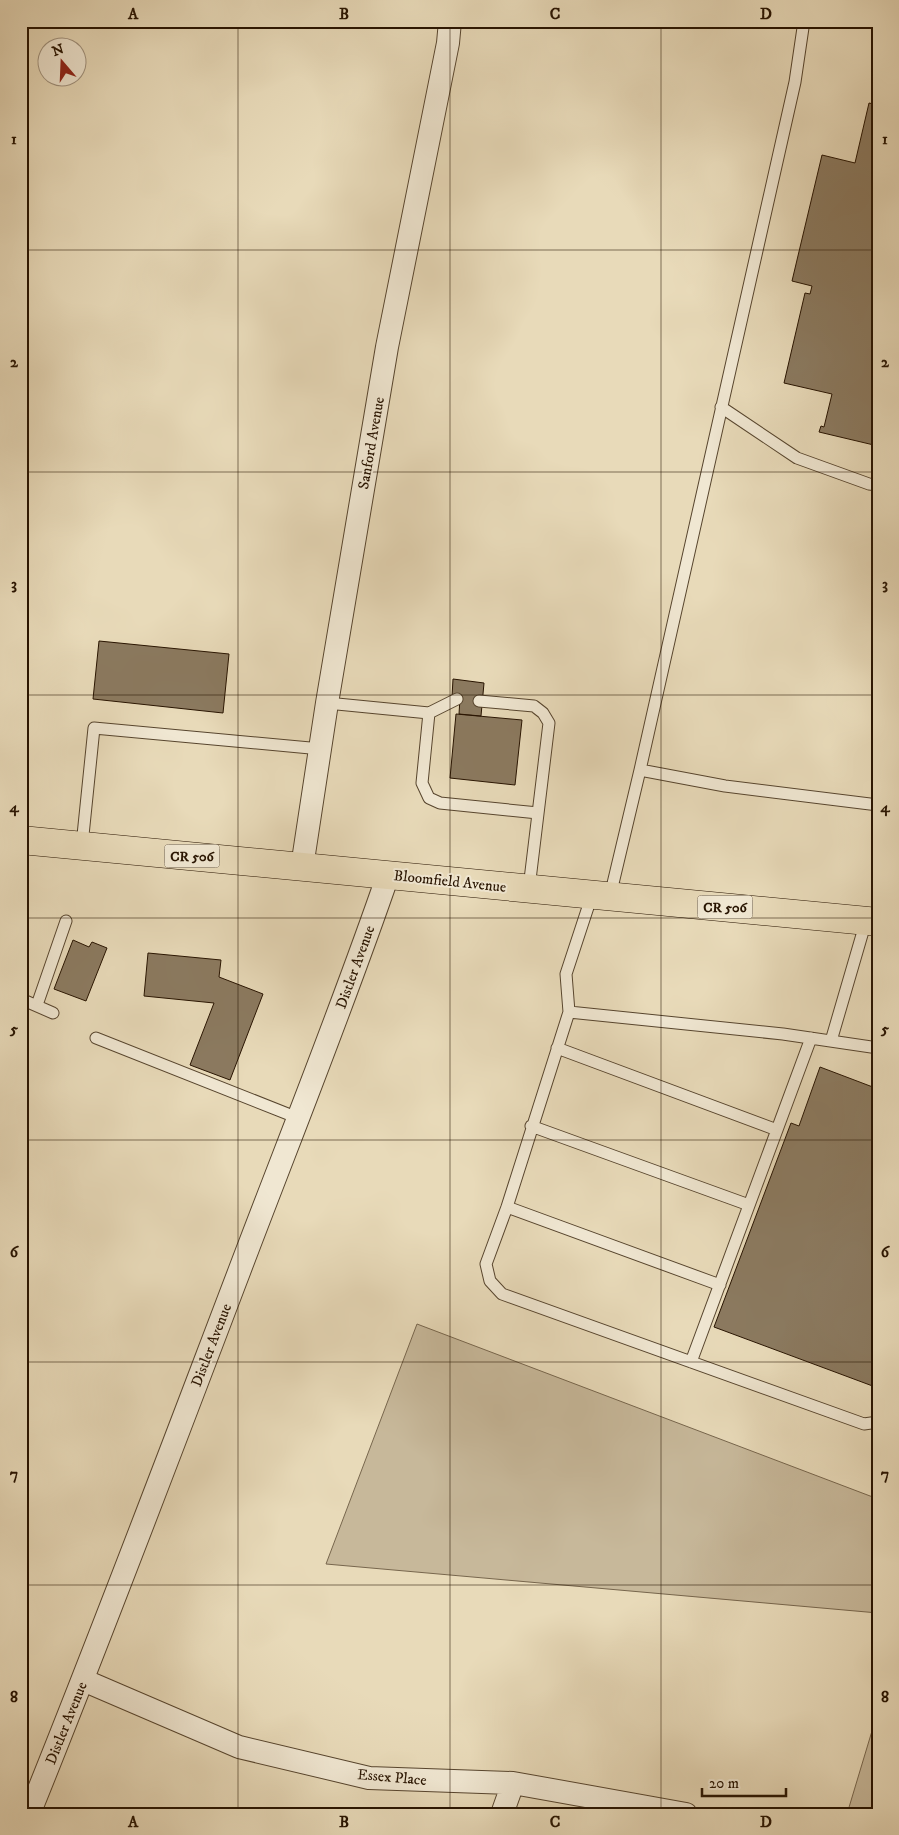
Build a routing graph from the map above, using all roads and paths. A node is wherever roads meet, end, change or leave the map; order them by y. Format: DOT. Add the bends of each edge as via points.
graph roads {
  1 [pos="450,21"];
  2 [pos="804,21"];
  3 [pos="721,407"];
  4 [pos="878,485"];
  5 [pos="457,699"];
  6 [pos="479,701"];
  7 [pos="327,703"];
  8 [pos="429,713"];
  9 [pos="321,749"];
  10 [pos="640,770"];
  11 [pos="878,805"];
  12 [pos="538,813"];
  13 [pos="21,840"];
  14 [pos="82,845"];
  15 [pos="302,867"];
  16 [pos="388,875"];
  17 [pos="529,888"];
  18 [pos="601,896"];
  19 [pos="66,921"];
  20 [pos="872,922"];
  21 [pos="21,999"];
  22 [pos="37,1006"];
  23 [pos="569,1012"];
  24 [pos="53,1013"];
  25 [pos="96,1038"];
  26 [pos="812,1038"];
  27 [pos="831,1041"];
  28 [pos="557,1048"];
  29 [pos="878,1048"];
  30 [pos="298,1118"];
  31 [pos="531,1126"];
  32 [pos="777,1130"];
  33 [pos="749,1205"];
  34 [pos="506,1207"];
  35 [pos="720,1285"];
  36 [pos="691,1362"];
  37 [pos="878,1422"];
  38 [pos="83,1680"];
  39 [pos="513,1783"];
  40 [pos="29,1814"];
  41 [pos="502,1814"];
  42 [pos="686,1814"];
  1 -- 7 [label="street, Sanford Avenue" via="387,347"];
  2 -- 3 [label="lane" via="795,82"];
  3 -- 4 [label="lane" via="798,458"];
  3 -- 10 [label="lane"];
  5 -- 8 [label="lane"];
  6 -- 12 [label="lane" via="534,706 549,723"];
  7 -- 8 [label="lane"];
  7 -- 9 [label="street, Sanford Avenue"];
  8 -- 12 [label="lane" via="422,783 429,798 440,803"];
  9 -- 14 [label="lane" via="94,728"];
  9 -- 15 [label="street, Sanford Avenue"];
  10 -- 11 [label="lane" via="725,786"];
  10 -- 18 [label="lane"];
  12 -- 17 [label="lane"];
  13 -- 14 [label="main road, Bloomfield Avenue / CR 506"];
  14 -- 15 [label="main road, Bloomfield Avenue / CR 506"];
  15 -- 16 [label="main road, Bloomfield Avenue / CR 506"];
  16 -- 17 [label="main road, Bloomfield Avenue / CR 506"];
  16 -- 30 [label="street, Distler Avenue"];
  17 -- 18 [label="main road, Bloomfield Avenue / CR 506"];
  18 -- 20 [label="main road, Bloomfield Avenue / CR 506"];
  18 -- 23 [label="lane" via="566,974"];
  19 -- 22 [label="lane"];
  20 -- 27 [label="lane"];
  21 -- 22 [label="lane"];
  22 -- 24 [label="lane"];
  23 -- 26 [label="lane"];
  23 -- 28 [label="lane"];
  25 -- 30 [label="lane"];
  26 -- 27 [label="lane"];
  26 -- 32 [label="lane"];
  27 -- 29 [label="lane"];
  28 -- 31 [label="lane"];
  28 -- 32 [label="lane"];
  30 -- 38 [label="street, Distler Avenue"];
  31 -- 33 [label="lane"];
  31 -- 34 [label="lane"];
  32 -- 33 [label="lane"];
  33 -- 35 [label="lane"];
  34 -- 35 [label="lane"];
  34 -- 36 [label="lane" via="486,1264 490,1281 502,1294"];
  35 -- 36 [label="lane"];
  36 -- 37 [label="lane" via="864,1424"];
  38 -- 39 [label="street, Essex Place" via="239,1747 369,1778"];
  38 -- 40 [label="street, Distler Avenue"];
  39 -- 41 [label="street"];
  39 -- 42 [label="street, Essex Place"];
}
